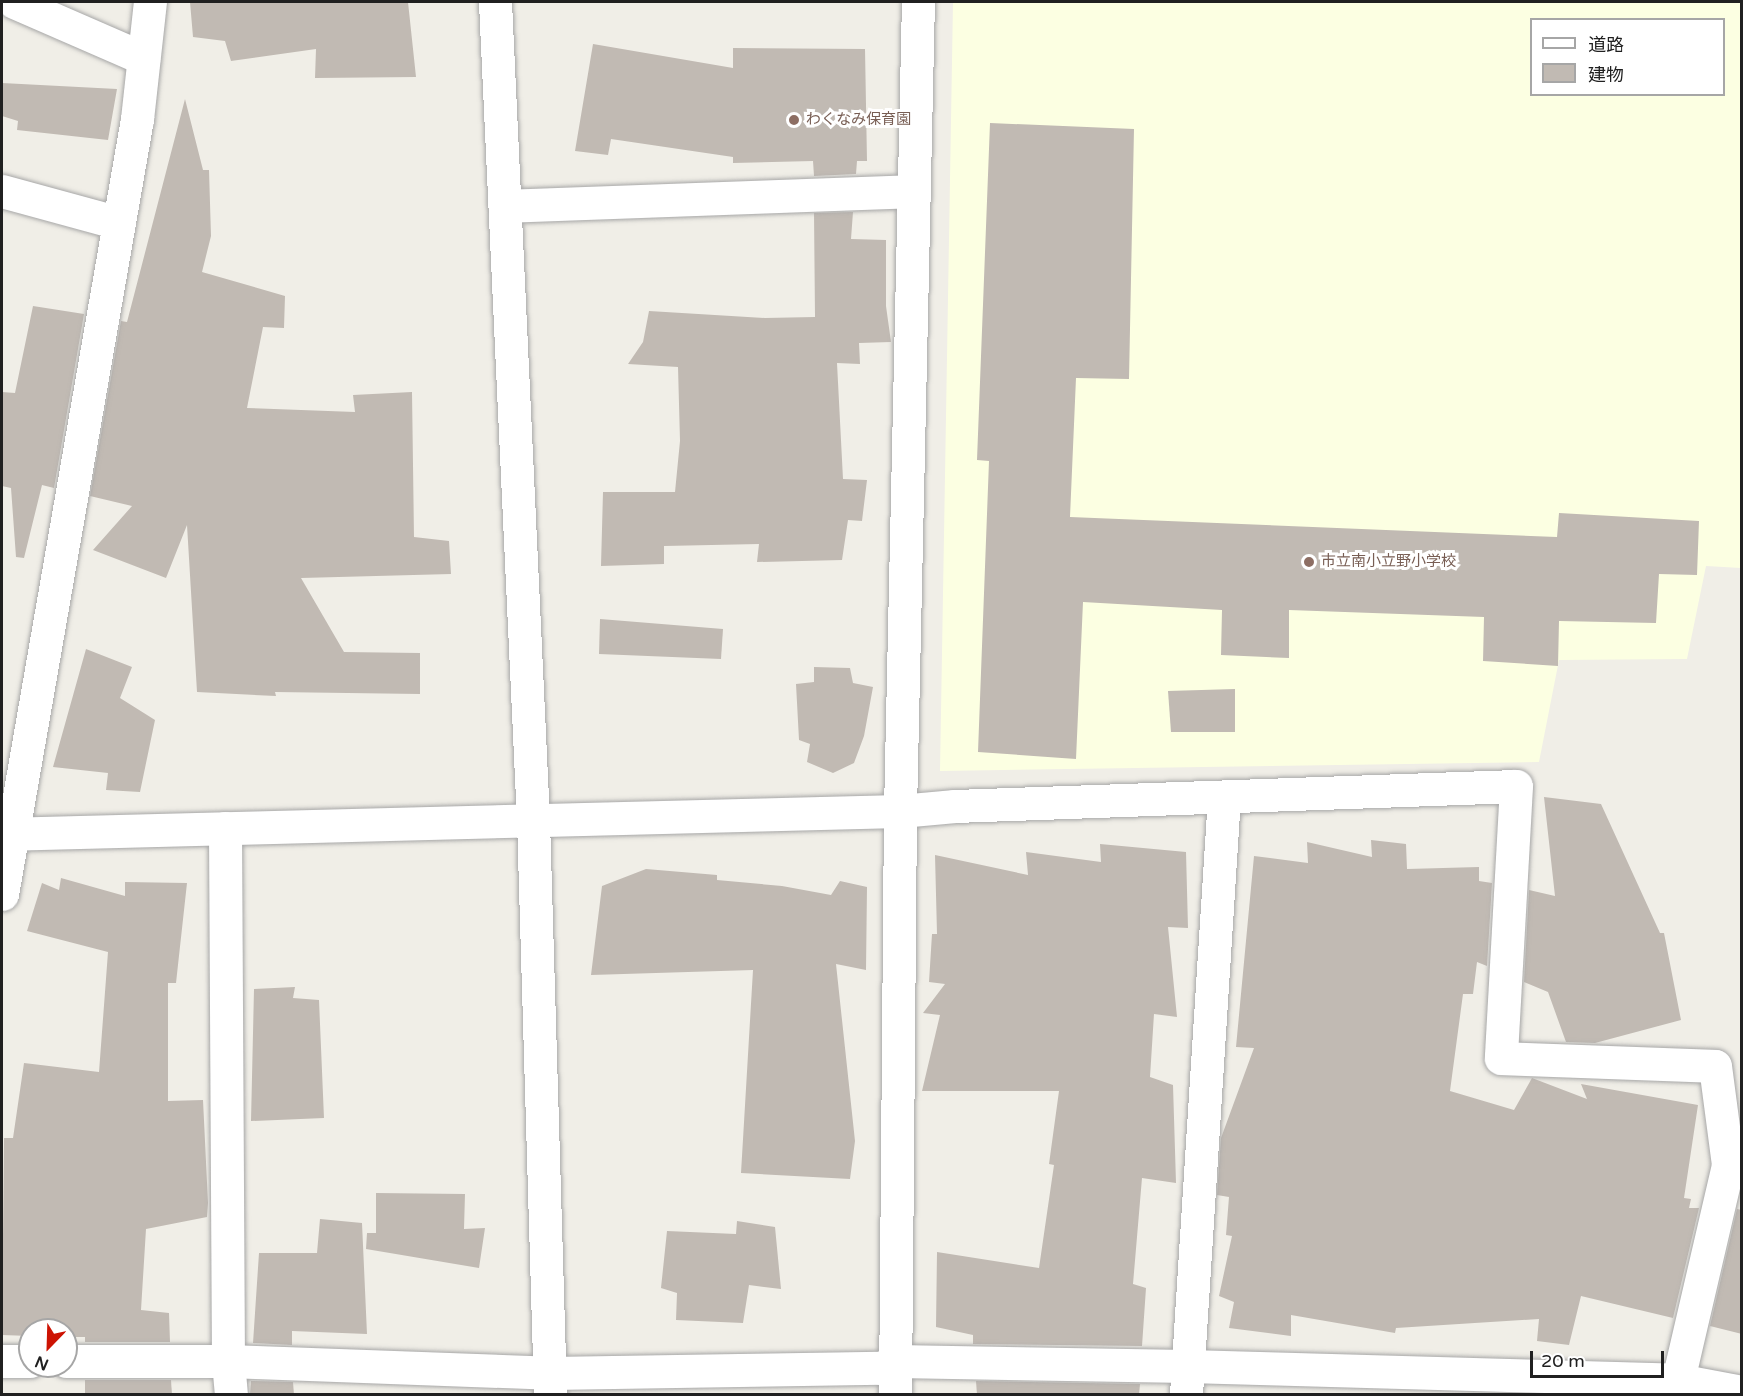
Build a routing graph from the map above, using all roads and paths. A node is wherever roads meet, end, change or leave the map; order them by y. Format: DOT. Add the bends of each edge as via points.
graph roads {
  1 [pos="14,2"];
  2 [pos="150,2"];
  3 [pos="495,2"];
  4 [pos="918,2"];
  5 [pos="142,58"];
  6 [pos="2,190"];
  7 [pos="914,191"];
  8 [pos="505,206"];
  9 [pos="119,223"];
  10 [pos="1224,797"];
  11 [pos="900,811"];
  12 [pos="533,820"];
  13 [pos="225,828"];
  14 [pos="7,834"];
  15 [pos="2,894"];
  16 [pos="2,1361"];
  17 [pos="18,1361"];
  18 [pos="78,1361"];
  19 [pos="228,1361"];
  20 [pos="896,1361"];
  21 [pos="1187,1380"];
  22 [pos="550,1384"];
  23 [pos="1674,1387"];
  24 [pos="1742,1392"];
  25 [pos="231,1395"];
  26 [pos="895,1395"];
  1 -- 5 [label="street"];
  2 -- 5 [label="street"];
  3 -- 8 [label="street"];
  4 -- 7 [label="street"];
  5 -- 9 [label="street" via="137,119"];
  6 -- 9 [label="street"];
  7 -- 8 [label="street"];
  7 -- 11 [label="street"];
  8 -- 12 [label="street"];
  9 -- 14 [label="street"];
  10 -- 11 [label="street"];
  10 -- 21 [label="street"];
  10 -- 23 [label="street" via="1516,786 1501,1058 1716,1066 1728,1165"];
  11 -- 12 [label="street"];
  11 -- 20 [label="street"];
  12 -- 13 [label="street"];
  12 -- 22 [label="street"];
  13 -- 14 [label="street"];
  13 -- 19 [label="street"];
  14 -- 15 [label="street"];
  16 -- 17 [label="street"];
  18 -- 19 [label="street"];
  19 -- 22 [label="street"];
  19 -- 25 [label="street"];
  20 -- 21 [label="street"];
  20 -- 22 [label="street" via="881,1368"];
  20 -- 26 [label="street"];
  21 -- 23 [label="street"];
  23 -- 24 [label="street"];
}
